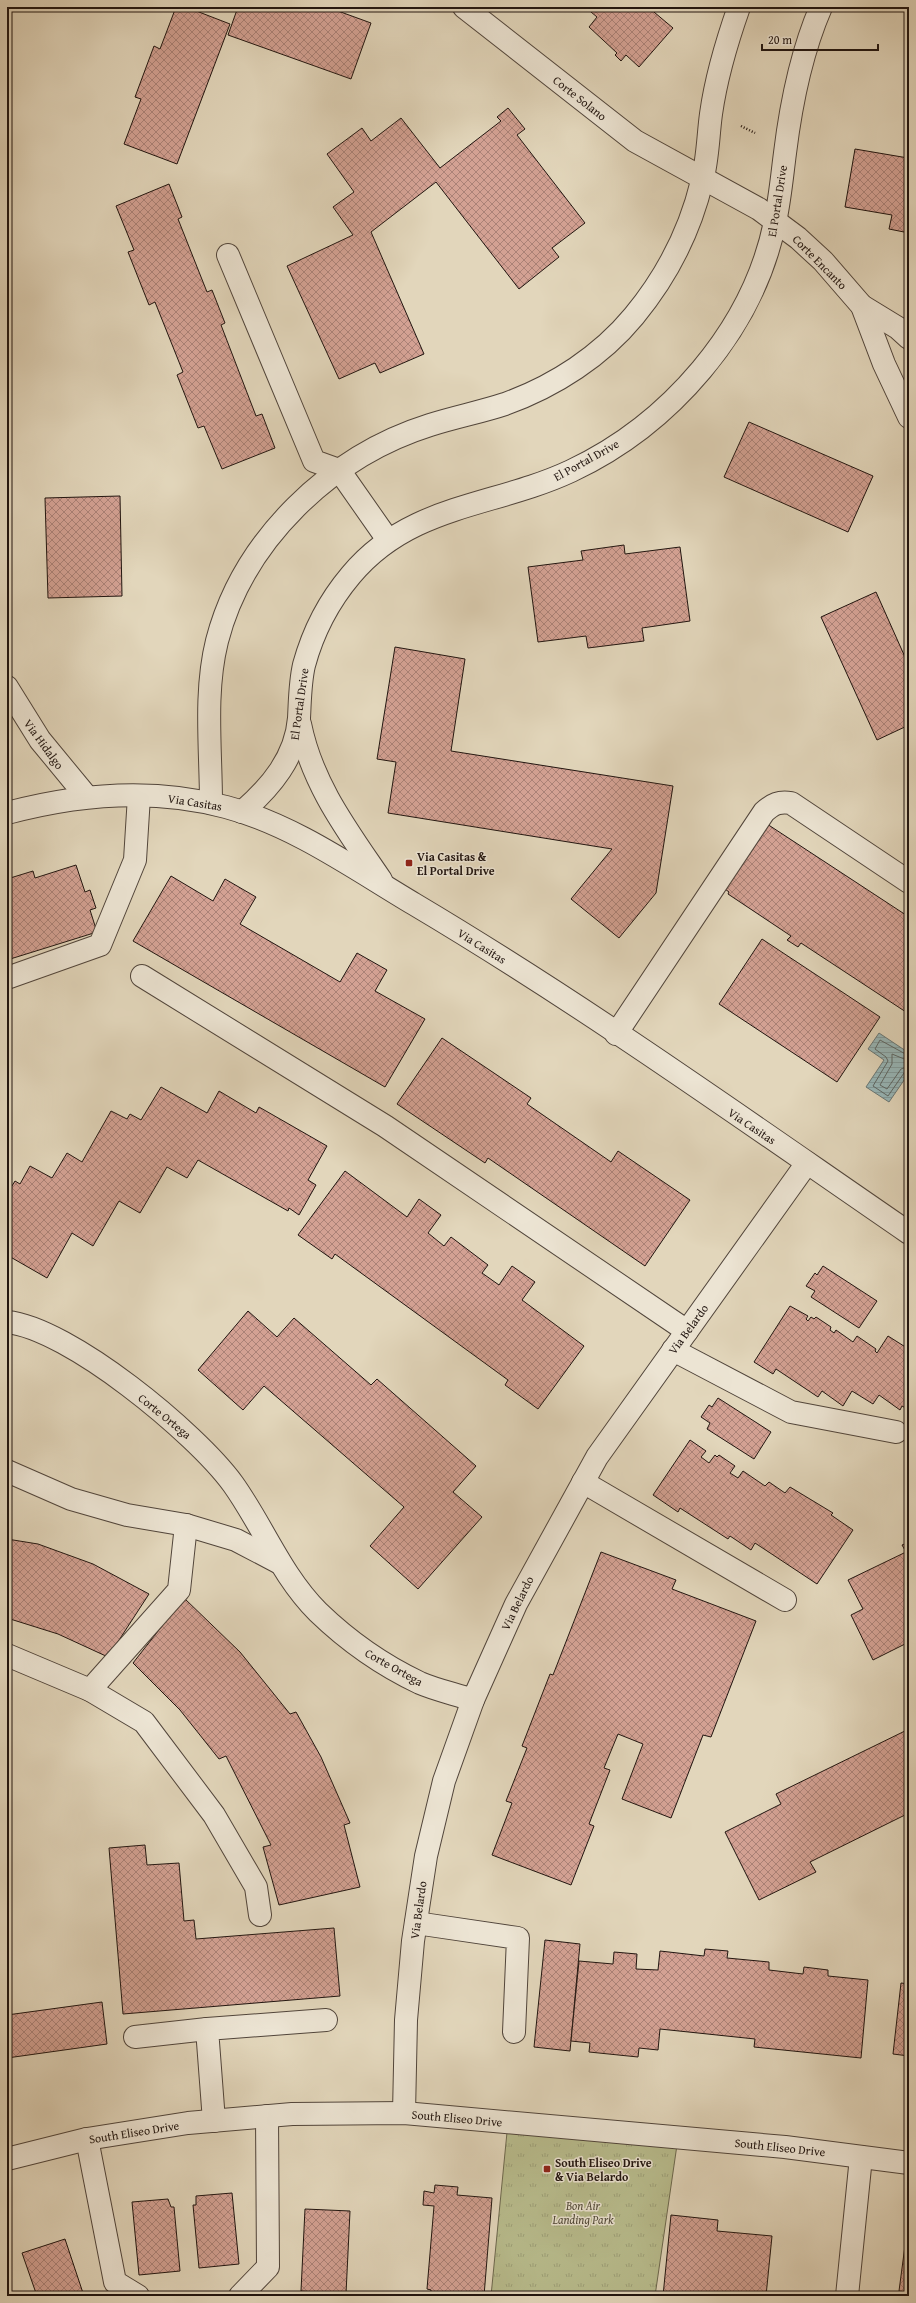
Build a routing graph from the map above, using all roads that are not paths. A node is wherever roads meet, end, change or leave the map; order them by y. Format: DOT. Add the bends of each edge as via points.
graph roads {
  1 [pos="464,7"];
  2 [pos="739,7"];
  3 [pos="821,7"];
  4 [pos="703,179"];
  5 [pos="776,221"];
  6 [pos="228,255"];
  7 [pos="862,306"];
  8 [pos="909,338"];
  9 [pos="909,416"];
  10 [pos="339,470"];
  11 [pos="388,540"];
  12 [pos="7,687"];
  13 [pos="299,718"];
  14 [pos="139,796"];
  15 [pos="87,797"];
  16 [pos="211,804"];
  17 [pos="242,812"];
  18 [pos="7,813"];
  19 [pos="909,882"];
  20 [pos="385,886"];
  21 [pos="142,976"];
  22 [pos="7,979"];
  23 [pos="616,1034"];
  24 [pos="807,1163"];
  25 [pos="909,1233"];
  26 [pos="7,1322"];
  27 [pos="687,1331"];
  28 [pos="673,1350"];
  29 [pos="896,1432"];
  30 [pos="7,1471"];
  31 [pos="582,1482"];
  32 [pos="186,1525"];
  33 [pos="278,1562"];
  34 [pos="785,1600"];
  35 [pos="7,1656"];
  36 [pos="90,1690"];
  37 [pos="473,1700"];
  38 [pos="260,1915"];
  39 [pos="416,1923"];
  40 [pos="326,2020"];
  41 [pos="207,2029"];
  42 [pos="514,2032"];
  43 [pos="135,2037"];
  44 [pos="404,2113"];
  45 [pos="267,2116"];
  46 [pos="214,2121"];
  47 [pos="87,2139"];
  48 [pos="861,2157"];
  49 [pos="7,2159"];
  50 [pos="909,2164"];
  51 [pos="138,2296"];
  52 [pos="240,2296"];
  53 [pos="847,2296"];
  1 -- 4 [label="street, Corte Solano" via="635,141"];
  2 -- 4 [label="street" via="717,84"];
  3 -- 5 [label="street, El Portal Drive" via="806,48 790,115"];
  4 -- 5 [label="street, Corte Solano" via="742,198"];
  4 -- 10 [label="street" via="688,230 661,280 634,317 584,363 533,392 506,403 403,435 363,454"];
  5 -- 7 [label="street, Corte Encanto" via="823,261"];
  5 -- 11 [label="street, El Portal Drive" via="759,277 733,326 697,374 644,425 609,450 566,473 537,486 439,514 413,525"];
  6 -- 10 [label="street" via="314,461"];
  7 -- 8 [label="street, Corte Encanto" via="898,328"];
  7 -- 9 [label="street, Corte Encanto" via="884,364"];
  10 -- 11 [label="street"];
  10 -- 16 [label="street" via="306,498 274,532 233,596 218,641 213,670 210,711"];
  11 -- 13 [label="street, El Portal Drive" via="352,574 323,616 304,666"];
  12 -- 15 [label="street, Via Hidalgo" via="40,740"];
  13 -- 17 [label="street, El Portal Drive" via="295,742 285,763 262,794"];
  13 -- 20 [label="street" via="310,762 318,781 337,816"];
  14 -- 15 [label="street, Via Casitas"];
  14 -- 16 [label="street, Via Casitas"];
  14 -- 22 [label="street" via="135,860 100,946"];
  15 -- 18 [label="street, Via Casitas"];
  16 -- 17 [label="street, Via Casitas"];
  17 -- 20 [label="street, Via Casitas" via="325,851"];
  19 -- 23 [label="street" via="790,803 780,802 771,805"];
  20 -- 23 [label="street, Via Casitas" via="496,954"];
  21 -- 27 [label="street" via="385,1126"];
  23 -- 24 [label="street, Via Casitas"];
  24 -- 25 [label="street, Via Casitas"];
  24 -- 27 [label="street, Via Belardo"];
  26 -- 33 [label="street, Corte Ortega" via="35,1328 66,1345 126,1384 170,1418 207,1452 232,1483 257,1521"];
  27 -- 28 [label="street, Via Belardo"];
  28 -- 29 [label="street" via="791,1412"];
  28 -- 31 [label="street, Via Belardo"];
  30 -- 32 [label="street, Corte Ortega" via="71,1499 127,1515"];
  31 -- 34 [label="street"];
  31 -- 37 [label="street, Via Belardo" via="516,1604"];
  32 -- 33 [label="street, Corte Ortega" via="236,1540"];
  32 -- 36 [label="street" via="179,1590"];
  33 -- 37 [label="street, Corte Ortega" via="318,1612 367,1654 420,1683"];
  35 -- 36 [label="street"];
  36 -- 38 [label="street" via="144,1722 214,1815 256,1887"];
  37 -- 39 [label="street, Via Belardo" via="442,1789 426,1856"];
  39 -- 42 [label="street" via="518,1938"];
  39 -- 44 [label="street, Via Belardo" via="406,2020"];
  40 -- 41 [label="street"];
  41 -- 43 [label="street"];
  41 -- 46 [label="street"];
  44 -- 45 [label="street, South Eliseo Drive"];
  44 -- 48 [label="street, South Eliseo Drive" via="785,2147"];
  45 -- 46 [label="street, South Eliseo Drive"];
  45 -- 52 [label="street" via="268,2267"];
  46 -- 47 [label="street, South Eliseo Drive"];
  47 -- 49 [label="street, South Eliseo Drive"];
  47 -- 51 [label="street" via="115,2282"];
  48 -- 50 [label="street, South Eliseo Drive"];
  48 -- 53 [label="street"];
}
